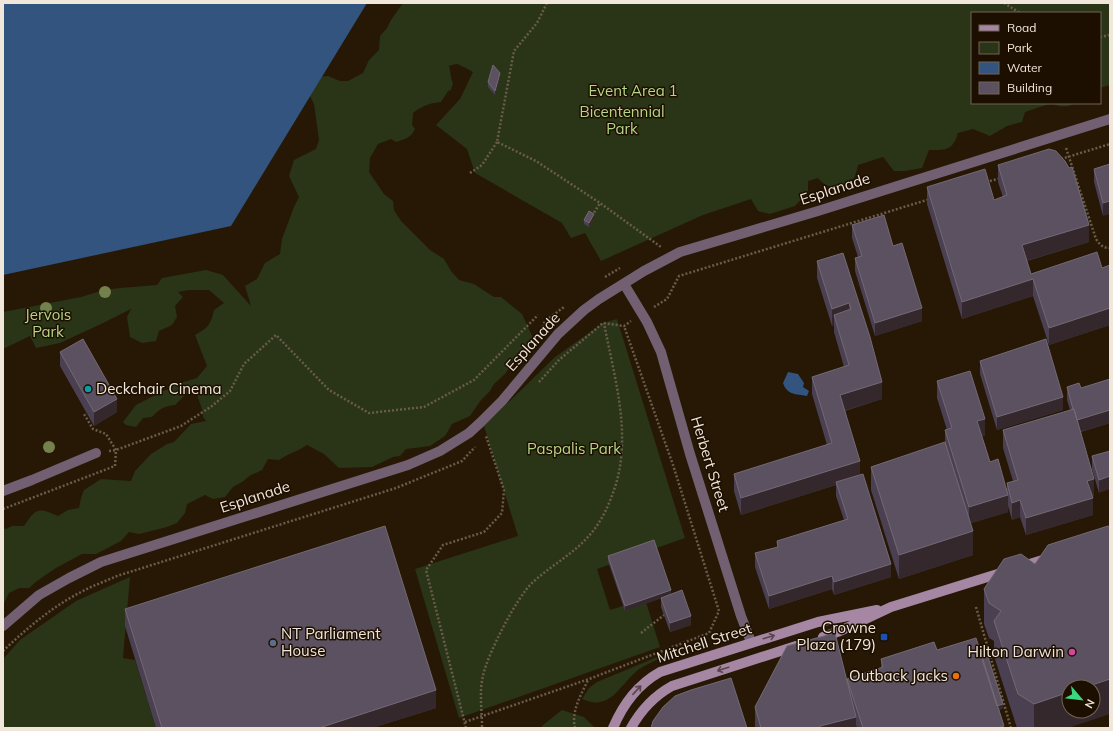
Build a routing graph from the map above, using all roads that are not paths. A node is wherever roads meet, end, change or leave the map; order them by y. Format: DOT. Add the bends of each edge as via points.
graph roads {
  1 [pos="1110,118"];
  2 [pos="624,284"];
  3 [pos="96,453"];
  4 [pos="3,491"];
  5 [pos="1059,555"];
  6 [pos="891,607"];
  7 [pos="3,626"];
  8 [pos="751,642"];
  9 [pos="756,659"];
  10 [pos="614,725"];
  11 [pos="631,728"];
  1 -- 2 [label="street, Esplanade" via="680,252"];
  2 -- 7 [label="street, Esplanade" via="568,324 481,422 469,433 440,451 408,465 101,562 39,596"];
  2 -- 8 [label="street, Herbert Street" via="647,322 661,352 692,461"];
  3 -- 4 [label="street"];
  5 -- 6 [label="street, Mitchell Street"];
  8 -- 6 [label="street, Mitchell Street, one-way" via="818,622"];
  6 -- 9 [label="street, Mitchell Street" via="840,631"];
  8 -- 9 [label="street, Herbert Street"];
  10 -- 8 [label="street, Mitchell Street, one-way" via="631,696 649,678 671,668"];
  9 -- 11 [label="street, Mitchell Street, one-way" via="672,686 659,693"];
  10 -- 11 [label="street, Mitchell Street"];
}
